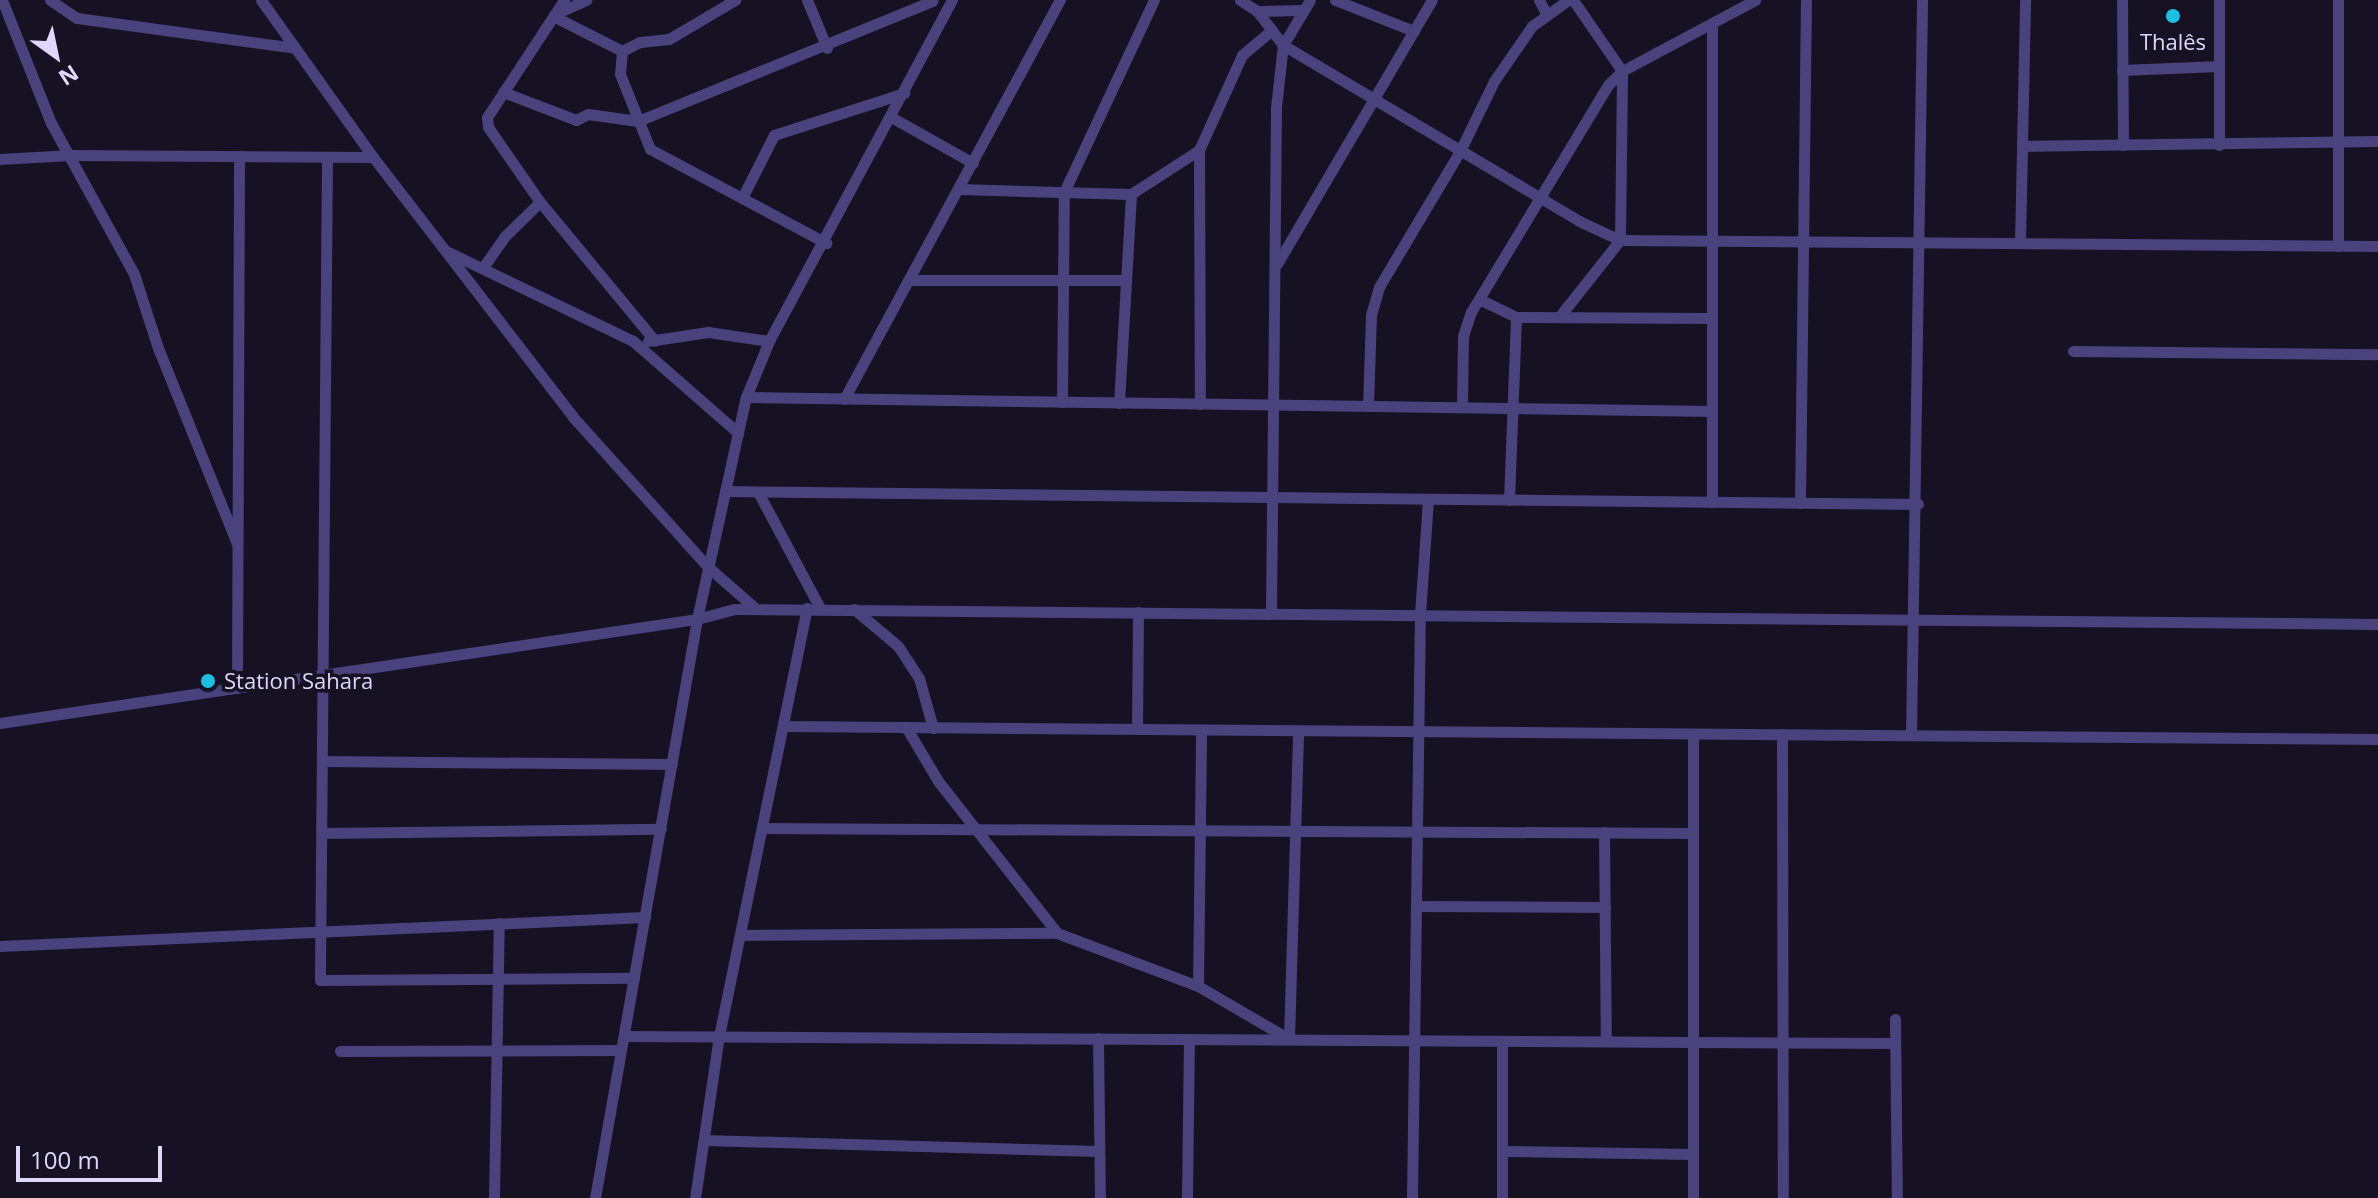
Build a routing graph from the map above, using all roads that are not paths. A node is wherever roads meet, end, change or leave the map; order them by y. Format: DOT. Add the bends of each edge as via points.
graph roads {
  1 [pos="2,0"];
  2 [pos="50,0"];
  3 [pos="261,0"];
  4 [pos="564,0"];
  5 [pos="586,0"];
  6 [pos="735,0"];
  7 [pos="807,0"];
  8 [pos="952,0"];
  9 [pos="1060,0"];
  10 [pos="1154,0"];
  11 [pos="1240,0"];
  12 [pos="1320,0"];
  13 [pos="1335,0"];
  14 [pos="1432,0"];
  15 [pos="1539,0"];
  16 [pos="1571,0"];
  17 [pos="1755,0"];
  18 [pos="1806,0"];
  19 [pos="1922,0"];
  20 [pos="2025,0"];
  21 [pos="2122,0"];
  22 [pos="2219,0"];
  23 [pos="2338,0"];
  24 [pos="931,1"];
  25 [pos="1307,4"];
  26 [pos="1257,11"];
  27 [pos="946,12"];
  28 [pos="556,15"];
  29 [pos="1547,15"];
  30 [pos="1712,25"];
  31 [pos="1272,30"];
  32 [pos="1414,31"];
  33 [pos="1283,45"];
  34 [pos="295,48"];
  35 [pos="827,48"];
  36 [pos="622,51"];
  37 [pos="2219,66"];
  38 [pos="2122,70"];
  39 [pos="1622,71"];
  40 [pos="503,92"];
  41 [pos="904,93"];
  42 [pos="1374,97"];
  43 [pos="891,117"];
  44 [pos="638,121"];
  45 [pos="2338,140"];
  46 [pos="2378,141"];
  47 [pos="2123,145"];
  48 [pos="2219,145"];
  49 [pos="2022,146"];
  50 [pos="1199,150"];
  51 [pos="1460,151"];
  52 [pos="71,155"];
  53 [pos="239,156"];
  54 [pos="327,157"];
  55 [pos="373,157"];
  56 [pos="0,159"];
  57 [pos="973,163"];
  58 [pos="959,189"];
  59 [pos="1064,192"];
  60 [pos="1131,194"];
  61 [pos="742,198"];
  62 [pos="1540,198"];
  63 [pos="540,202"];
  64 [pos="1620,240"];
  65 [pos="1712,240"];
  66 [pos="1805,241"];
  67 [pos="1920,242"];
  68 [pos="826,243"];
  69 [pos="2020,243"];
  70 [pos="2338,246"];
  71 [pos="2378,246"];
  72 [pos="446,251"];
  73 [pos="1276,264"];
  74 [pos="484,266"];
  75 [pos="910,280"];
  76 [pos="1063,280"];
  77 [pos="1126,280"];
  78 [pos="1479,299"];
  79 [pos="1516,317"];
  80 [pos="1559,317"];
  81 [pos="1712,318"];
  82 [pos="633,341"];
  83 [pos="655,341"];
  84 [pos="769,341"];
  85 [pos="2073,351"];
  86 [pos="2378,354"];
  87 [pos="746,397"];
  88 [pos="844,399"];
  89 [pos="1062,402"];
  90 [pos="1119,403"];
  91 [pos="1200,404"];
  92 [pos="1274,405"];
  93 [pos="1368,406"];
  94 [pos="1462,407"];
  95 [pos="1512,408"];
  96 [pos="1712,411"];
  97 [pos="738,433"];
  98 [pos="725,491"];
  99 [pos="758,492"];
  100 [pos="1273,497"];
  101 [pos="1428,499"];
  102 [pos="1509,500"];
  103 [pos="1712,502"];
  104 [pos="1800,503"];
  105 [pos="1918,504"];
  106 [pos="237,544"];
  107 [pos="708,567"];
  108 [pos="755,608"];
  109 [pos="814,608"];
  110 [pos="854,609"];
  111 [pos="1138,612"];
  112 [pos="1271,613"];
  113 [pos="1420,614"];
  114 [pos="697,619"];
  115 [pos="1915,619"];
  116 [pos="2378,624"];
  117 [pos="323,676"];
  118 [pos="237,688"];
  119 [pos="0,723"];
  120 [pos="783,726"];
  121 [pos="906,727"];
  122 [pos="933,728"];
  123 [pos="1137,729"];
  124 [pos="1201,730"];
  125 [pos="1298,731"];
  126 [pos="1418,732"];
  127 [pos="1693,734"];
  128 [pos="1782,734"];
  129 [pos="1911,735"];
  130 [pos="2378,739"];
  131 [pos="322,761"];
  132 [pos="672,764"];
  133 [pos="762,828"];
  134 [pos="661,829"];
  135 [pos="978,829"];
  136 [pos="1200,830"];
  137 [pos="1295,831"];
  138 [pos="1417,831"];
  139 [pos="1604,832"];
  140 [pos="322,833"];
  141 [pos="1693,833"];
  142 [pos="1416,906"];
  143 [pos="1605,907"];
  144 [pos="645,917"];
  145 [pos="499,923"];
  146 [pos="321,931"];
  147 [pos="1057,933"];
  148 [pos="740,935"];
  149 [pos="0,946"];
  150 [pos="634,978"];
  151 [pos="498,979"];
  152 [pos="1198,986"];
  153 [pos="1895,1019"];
  154 [pos="624,1036"];
  155 [pos="719,1036"];
  156 [pos="1098,1038"];
  157 [pos="1189,1039"];
  158 [pos="1289,1039"];
  159 [pos="1414,1040"];
  160 [pos="1502,1041"];
  161 [pos="1606,1041"];
  162 [pos="1693,1042"];
  163 [pos="1783,1042"];
  164 [pos="1895,1043"];
  165 [pos="621,1050"];
  166 [pos="340,1051"];
  167 [pos="496,1051"];
  168 [pos="704,1140"];
  169 [pos="1099,1151"];
  170 [pos="1502,1151"];
  171 [pos="1693,1154"];
  172 [pos="494,1198"];
  173 [pos="595,1198"];
  174 [pos="695,1198"];
  175 [pos="1100,1198"];
  176 [pos="1187,1198"];
  177 [pos="1412,1198"];
  178 [pos="1502,1198"];
  179 [pos="1693,1198"];
  180 [pos="1783,1198"];
  181 [pos="1897,1198"];
  1 -- 52 [label="street" via="51,123"];
  2 -- 34 [label="street" via="77,18"];
  3 -- 34 [label="street"];
  4 -- 28 [label="street"];
  5 -- 28 [label="street"];
  6 -- 36 [label="street" via="669,39 640,42"];
  7 -- 35 [label="street"];
  8 -- 27 [label="street"];
  9 -- 57 [label="street"];
  10 -- 59 [label="street"];
  11 -- 26 [label="street"];
  12 -- 25 [label="street"];
  13 -- 32 [label="street"];
  14 -- 32 [label="street"];
  15 -- 29 [label="street"];
  16 -- 29 [label="street"];
  16 -- 39 [label="street"];
  17 -- 30 [label="street"];
  18 -- 66 [label="street"];
  19 -- 67 [label="street"];
  20 -- 49 [label="street"];
  21 -- 38 [label="street"];
  22 -- 37 [label="street"];
  23 -- 45 [label="street"];
  24 -- 27 [label="street"];
  24 -- 35 [label="street"];
  25 -- 26 [label="street"];
  25 -- 33 [label="street"];
  26 -- 31 [label="street"];
  27 -- 41 [label="street"];
  28 -- 36 [label="street"];
  28 -- 40 [label="street"];
  29 -- 51 [label="street" via="1532,26 1494,81"];
  30 -- 39 [label="street"];
  30 -- 65 [label="street"];
  31 -- 33 [label="street"];
  31 -- 50 [label="street" via="1242,55"];
  32 -- 42 [label="street"];
  33 -- 42 [label="street"];
  33 -- 73 [label="street" via="1276,107"];
  34 -- 55 [label="street"];
  35 -- 44 [label="street"];
  36 -- 44 [label="street" via="620,74"];
  37 -- 38 [label="street"];
  37 -- 48 [label="street"];
  38 -- 47 [label="street"];
  39 -- 62 [label="street"];
  39 -- 64 [label="street"];
  40 -- 44 [label="street" via="576,120 588,114"];
  40 -- 63 [label="street" via="487,117 488,127"];
  41 -- 43 [label="street"];
  41 -- 61 [label="street" via="774,135"];
  42 -- 51 [label="street"];
  42 -- 73 [label="street"];
  43 -- 57 [label="street"];
  43 -- 68 [label="street"];
  44 -- 61 [label="street" via="650,149"];
  45 -- 46 [label="street"];
  45 -- 48 [label="street"];
  45 -- 70 [label="street"];
  47 -- 48 [label="street"];
  47 -- 49 [label="street"];
  49 -- 69 [label="street"];
  50 -- 60 [label="street"];
  50 -- 91 [label="street"];
  51 -- 62 [label="street"];
  51 -- 93 [label="street" via="1379,287 1371,315"];
  52 -- 53 [label="street"];
  52 -- 56 [label="street"];
  52 -- 106 [label="street" via="134,274"];
  53 -- 54 [label="street"];
  53 -- 106 [label="street"];
  54 -- 55 [label="street"];
  54 -- 117 [label="street"];
  55 -- 72 [label="street"];
  57 -- 58 [label="street"];
  58 -- 59 [label="street"];
  58 -- 75 [label="street"];
  59 -- 60 [label="street"];
  59 -- 76 [label="street"];
  60 -- 77 [label="street"];
  61 -- 68 [label="street"];
  62 -- 64 [label="street"];
  62 -- 78 [label="street"];
  63 -- 74 [label="street" via="504,237"];
  63 -- 83 [label="street"];
  64 -- 65 [label="street"];
  64 -- 80 [label="street"];
  65 -- 66 [label="street"];
  65 -- 81 [label="street"];
  66 -- 67 [label="street"];
  66 -- 104 [label="street"];
  67 -- 69 [label="street"];
  67 -- 105 [label="street"];
  68 -- 84 [label="street"];
  69 -- 70 [label="street"];
  70 -- 71 [label="street"];
  72 -- 74 [label="street"];
  72 -- 107 [label="street" via="579,424"];
  73 -- 92 [label="street"];
  74 -- 82 [label="street"];
  75 -- 76 [label="street"];
  75 -- 88 [label="street"];
  76 -- 77 [label="street"];
  76 -- 89 [label="street"];
  77 -- 90 [label="street"];
  78 -- 79 [label="street"];
  78 -- 94 [label="street" via="1463,336"];
  79 -- 80 [label="street"];
  79 -- 95 [label="street"];
  80 -- 81 [label="street"];
  81 -- 96 [label="street"];
  82 -- 83 [label="street"];
  82 -- 97 [label="street"];
  83 -- 84 [label="street" via="708,332"];
  84 -- 87 [label="street"];
  85 -- 86 [label="street"];
  87 -- 88 [label="street"];
  87 -- 97 [label="street"];
  88 -- 89 [label="street"];
  89 -- 90 [label="street"];
  90 -- 91 [label="street"];
  91 -- 92 [label="street"];
  92 -- 93 [label="street"];
  92 -- 100 [label="street"];
  93 -- 94 [label="street"];
  94 -- 95 [label="street"];
  95 -- 96 [label="street"];
  95 -- 102 [label="street"];
  96 -- 103 [label="street"];
  97 -- 98 [label="street"];
  98 -- 99 [label="street"];
  98 -- 107 [label="street"];
  99 -- 100 [label="street"];
  99 -- 109 [label="street"];
  100 -- 101 [label="street"];
  100 -- 112 [label="street"];
  101 -- 102 [label="street"];
  101 -- 113 [label="street"];
  102 -- 103 [label="street"];
  103 -- 104 [label="street"];
  104 -- 105 [label="street"];
  105 -- 115 [label="street"];
  106 -- 118 [label="street"];
  107 -- 108 [label="street"];
  107 -- 114 [label="street"];
  108 -- 109 [label="street"];
  108 -- 114 [label="street"];
  109 -- 110 [label="street"];
  109 -- 120 [label="street"];
  110 -- 111 [label="street"];
  110 -- 122 [label="street" via="898,646 919,678"];
  111 -- 112 [label="street"];
  111 -- 123 [label="street"];
  112 -- 113 [label="street"];
  113 -- 115 [label="street"];
  113 -- 126 [label="street"];
  114 -- 117 [label="street"];
  114 -- 132 [label="street"];
  115 -- 116 [label="street"];
  115 -- 129 [label="street"];
  117 -- 118 [label="street"];
  117 -- 131 [label="street"];
  118 -- 119 [label="street"];
  120 -- 121 [label="street"];
  120 -- 133 [label="street"];
  121 -- 122 [label="street"];
  121 -- 135 [label="street" via="938,781"];
  122 -- 123 [label="street"];
  123 -- 124 [label="street"];
  124 -- 125 [label="street"];
  124 -- 136 [label="street"];
  125 -- 126 [label="street"];
  125 -- 137 [label="street"];
  126 -- 127 [label="street"];
  126 -- 138 [label="street"];
  127 -- 128 [label="street"];
  127 -- 141 [label="street"];
  128 -- 129 [label="street"];
  128 -- 163 [label="street"];
  129 -- 130 [label="street"];
  131 -- 132 [label="street"];
  131 -- 140 [label="street"];
  132 -- 134 [label="street"];
  133 -- 135 [label="street"];
  133 -- 148 [label="street"];
  134 -- 140 [label="street"];
  134 -- 144 [label="street"];
  135 -- 136 [label="street"];
  135 -- 147 [label="street"];
  136 -- 137 [label="street"];
  136 -- 152 [label="street"];
  137 -- 138 [label="street"];
  137 -- 158 [label="street"];
  138 -- 139 [label="street"];
  138 -- 142 [label="street"];
  139 -- 141 [label="street"];
  139 -- 143 [label="street"];
  140 -- 146 [label="street"];
  141 -- 162 [label="street"];
  142 -- 143 [label="street"];
  142 -- 159 [label="street"];
  143 -- 161 [label="street"];
  144 -- 145 [label="street"];
  144 -- 150 [label="street"];
  145 -- 146 [label="street"];
  145 -- 151 [label="street"];
  146 -- 149 [label="street"];
  146 -- 151 [label="street" via="320,980"];
  147 -- 148 [label="street"];
  147 -- 152 [label="street"];
  148 -- 155 [label="street"];
  150 -- 151 [label="street"];
  150 -- 154 [label="street"];
  151 -- 167 [label="street"];
  152 -- 158 [label="street"];
  153 -- 164 [label="street"];
  154 -- 155 [label="street"];
  154 -- 165 [label="street"];
  155 -- 156 [label="street"];
  155 -- 168 [label="street"];
  156 -- 157 [label="street"];
  156 -- 169 [label="street"];
  157 -- 158 [label="street"];
  157 -- 176 [label="street"];
  158 -- 159 [label="street"];
  159 -- 160 [label="street"];
  159 -- 177 [label="street"];
  160 -- 161 [label="street"];
  160 -- 170 [label="street"];
  161 -- 162 [label="street"];
  162 -- 163 [label="street"];
  162 -- 171 [label="street"];
  163 -- 164 [label="street"];
  163 -- 180 [label="street"];
  164 -- 181 [label="street"];
  165 -- 167 [label="street"];
  165 -- 173 [label="street"];
  166 -- 167 [label="street"];
  167 -- 172 [label="street"];
  168 -- 169 [label="street"];
  168 -- 174 [label="street"];
  169 -- 175 [label="street"];
  170 -- 171 [label="street"];
  170 -- 178 [label="street"];
  171 -- 179 [label="street"];
}
